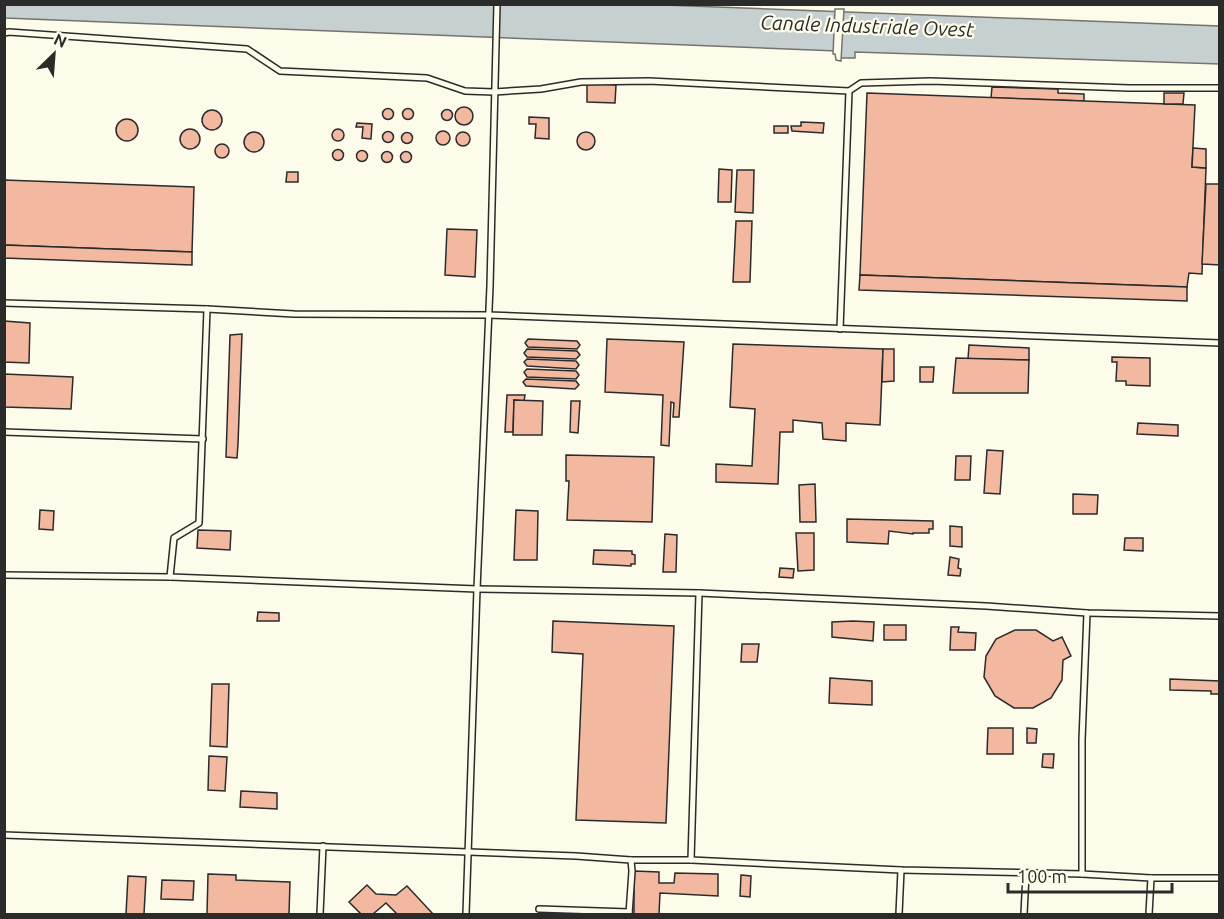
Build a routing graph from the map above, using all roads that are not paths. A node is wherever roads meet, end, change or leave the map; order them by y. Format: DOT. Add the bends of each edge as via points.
graph roads {
  1 [pos="497,4"];
  2 [pos="4,33"];
  3 [pos="1220,88"];
  4 [pos="849,90"];
  5 [pos="494,92"];
  6 [pos="4,303"];
  7 [pos="207,309"];
  8 [pos="488,315"];
  9 [pos="840,328"];
  10 [pos="1220,343"];
  11 [pos="4,432"];
  12 [pos="203,439"];
  13 [pos="4,575"];
  14 [pos="170,578"];
  15 [pos="477,589"];
  16 [pos="699,593"];
  17 [pos="1086,613"];
  18 [pos="1220,616"];
  19 [pos="4,835"];
  20 [pos="323,846"];
  21 [pos="469,852"];
  22 [pos="631,860"];
  23 [pos="691,860"];
  24 [pos="901,870"];
  25 [pos="1026,874"];
  26 [pos="1082,874"];
  27 [pos="1151,878"];
  28 [pos="1220,878"];
  29 [pos="539,909"];
  30 [pos="629,913"];
  31 [pos="320,915"];
  32 [pos="466,915"];
  33 [pos="899,915"];
  34 [pos="1024,915"];
  35 [pos="1149,915"];
  1 -- 5 [label="lane"];
  2 -- 5 [label="lane" via="247,49 280,71 427,78 465,91"];
  3 -- 4 [label="lane" via="930,81 861,83"];
  4 -- 5 [label="lane" via="649,81 581,82"];
  4 -- 9 [label="lane"];
  5 -- 8 [label="lane"];
  6 -- 7 [label="lane"];
  7 -- 8 [label="lane" via="294,314"];
  7 -- 12 [label="lane"];
  8 -- 9 [label="lane"];
  8 -- 15 [label="lane"];
  9 -- 10 [label="lane"];
  11 -- 12 [label="lane"];
  12 -- 14 [label="lane" via="199,523 174,538"];
  13 -- 14 [label="lane"];
  14 -- 15 [label="lane"];
  15 -- 16 [label="lane"];
  15 -- 21 [label="lane"];
  16 -- 17 [label="lane"];
  16 -- 23 [label="lane"];
  17 -- 18 [label="lane"];
  17 -- 26 [label="lane"];
  19 -- 20 [label="lane"];
  20 -- 21 [label="lane"];
  20 -- 31 [label="lane"];
  21 -- 22 [label="lane"];
  21 -- 32 [label="lane"];
  22 -- 23 [label="lane"];
  22 -- 30 [label="lane"];
  23 -- 24 [label="lane"];
  24 -- 25 [label="lane"];
  24 -- 33 [label="lane"];
  25 -- 26 [label="lane"];
  25 -- 34 [label="lane"];
  26 -- 27 [label="lane"];
  27 -- 28 [label="lane"];
  27 -- 35 [label="lane"];
  29 -- 30 [label="lane"];
}
